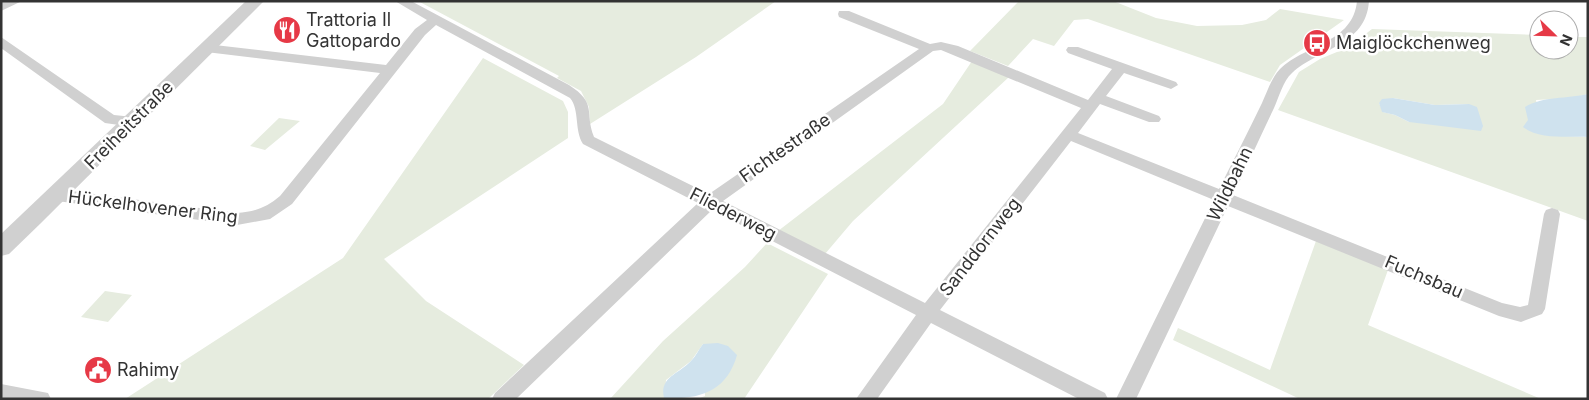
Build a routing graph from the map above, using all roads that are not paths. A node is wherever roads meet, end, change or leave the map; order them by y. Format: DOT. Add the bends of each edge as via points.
graph roads {
  1 [pos="16,1"];
  2 [pos="256,1"];
  3 [pos="400,1"];
  4 [pos="1363,1"];
  5 [pos="1,8"];
  6 [pos="844,14"];
  7 [pos="436,19"];
  8 [pos="1,41"];
  9 [pos="206,48"];
  10 [pos="929,48"];
  11 [pos="1073,50"];
  12 [pos="1121,67"];
  13 [pos="391,70"];
  14 [pos="1171,86"];
  15 [pos="1093,102"];
  16 [pos="1154,119"];
  17 [pos="133,122"];
  18 [pos="1069,135"];
  19 [pos="57,195"];
  20 [pos="1224,197"];
  21 [pos="710,202"];
  22 [pos="1552,214"];
  23 [pos="1,248"];
  24 [pos="928,313"];
  25 [pos="1,392"];
  26 [pos="42,399"];
  27 [pos="502,399"];
  28 [pos="866,399"];
  29 [pos="1098,399"];
  30 [pos="1126,399"];
  1 -- 5 [label="street"];
  2 -- 9 [label="street, Freiheitstraße"];
  3 -- 7 [label="street, Fliederweg"];
  4 -- 20 [label="street, Wildbahn" via="1362,19 1353,30 1296,61 1283,74"];
  6 -- 10 [label="street"];
  7 -- 13 [label="street, Hückelhovener Ring" via="420,32"];
  7 -- 21 [label="street, Fliederweg" via="578,98 583,132 588,140"];
  8 -- 17 [label="street" via="110,120"];
  9 -- 13 [label="street"];
  9 -- 17 [label="street, Freiheitstraße"];
  10 -- 15 [label="street" via="953,49"];
  10 -- 21 [label="street, Fichtestraße"];
  11 -- 12 [label="street"];
  12 -- 14 [label="street"];
  12 -- 15 [label="street, Sanddornweg"];
  13 -- 19 [label="street, Hückelhovener Ring" via="286,200 267,214 237,219"];
  15 -- 16 [label="street"];
  15 -- 18 [label="street, Sanddornweg"];
  17 -- 19 [label="street, Freiheitstraße"];
  18 -- 20 [label="street"];
  18 -- 24 [label="street, Sanddornweg"];
  19 -- 23 [label="street, Freiheitstraße"];
  20 -- 22 [label="street, Fuchsbau" via="1499,309 1521,315 1536,309"];
  20 -- 30 [label="street, Wildbahn"];
  21 -- 24 [label="street, Fliederweg"];
  21 -- 27 [label="street, Fichtestraße"];
  24 -- 28 [label="street, Sanddornweg"];
  24 -- 29 [label="street, Fliederweg"];
  25 -- 26 [label="street"];
}
